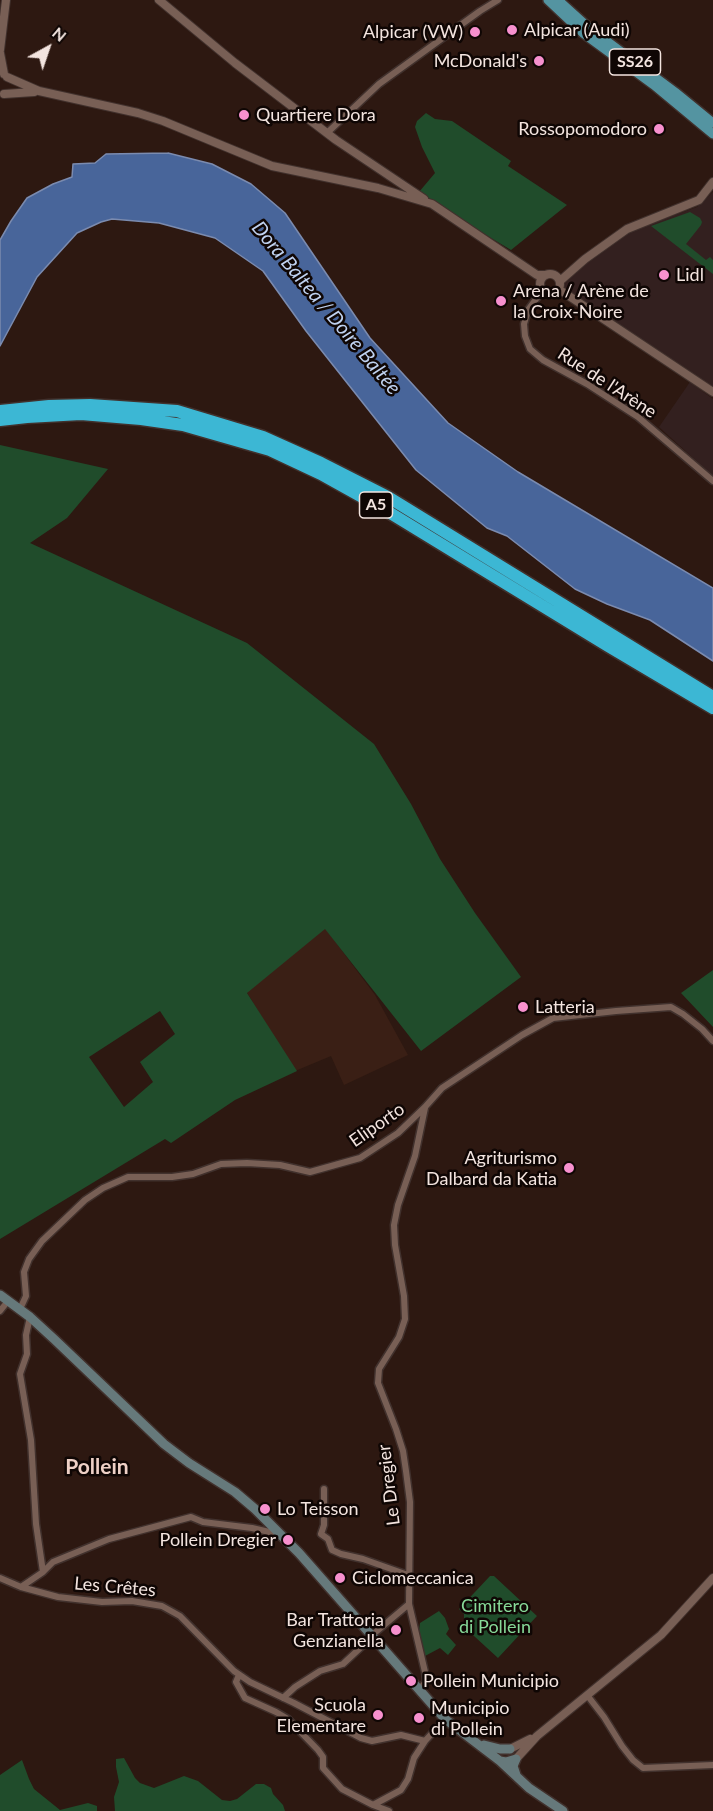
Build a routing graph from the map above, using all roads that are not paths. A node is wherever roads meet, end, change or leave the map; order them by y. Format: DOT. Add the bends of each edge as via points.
graph roads {
  1 [pos="6,0"];
  2 [pos="159,0"];
  3 [pos="498,0"];
  4 [pos="548,0"];
  5 [pos="558,0"];
  6 [pos="0,52"];
  7 [pos="3,75"];
  8 [pos="39,91"];
  9 [pos="2,95"];
  10 [pos="713,123"];
  11 [pos="327,133"];
  12 [pos="713,134"];
  13 [pos="713,182"];
  14 [pos="432,204"];
  15 [pos="541,275"];
  16 [pos="561,282"];
  17 [pos="547,294"];
  18 [pos="713,392"];
  19 [pos="5,410"];
  20 [pos="0,420"];
  21 [pos="713,481"];
  22 [pos="713,697"];
  23 [pos="713,708"];
  24 [pos="713,1041"];
  25 [pos="425,1107"];
  26 [pos="4,1298"];
  27 [pos="20,1309"];
  28 [pos="0,1311"];
  29 [pos="30,1317"];
  30 [pos="324,1489"];
  31 [pos="283,1535"];
  32 [pos="43,1572"];
  33 [pos="408,1575"];
  34 [pos="0,1578"];
  35 [pos="713,1578"];
  36 [pos="21,1587"];
  37 [pos="409,1604"];
  38 [pos="372,1636"];
  39 [pos="239,1675"];
  40 [pos="421,1692"];
  41 [pos="587,1695"];
  42 [pos="283,1698"];
  43 [pos="445,1719"];
  44 [pos="537,1736"];
  45 [pos="425,1742"];
  46 [pos="476,1742"];
  47 [pos="510,1749"];
  48 [pos="508,1763"];
  49 [pos="713,1765"];
  50 [pos="405,1785"];
  51 [pos="413,1789"];
  52 [pos="373,1805"];
  53 [pos="389,1811"];
  54 [pos="563,1811"];
  1 -- 6 [label="street"];
  2 -- 11 [label="street"];
  3 -- 11 [label="street" via="378,84"];
  4 -- 12 [label="main road"];
  5 -- 10 [label="main road, SS26"];
  6 -- 7 [label="street"];
  7 -- 8 [label="street"];
  7 -- 9 [label="street" via="9,88"];
  8 -- 9 [label="street"];
  8 -- 14 [label="street" via="163,121 272,166 378,188"];
  11 -- 14 [label="street"];
  13 -- 16 [label="street" via="699,200 627,229"];
  14 -- 15 [label="street"];
  15 -- 16 [label="street" via="550,274"];
  15 -- 17 [label="street" via="540,285"];
  16 -- 17 [label="street"];
  16 -- 18 [label="street"];
  17 -- 21 [label="street, Rue de l'Arène" via="528,310 524,324 530,349 638,417"];
  19 -- 22 [label="highway, A5" via="90,405 177,411 263,437 388,498"];
  20 -- 23 [label="highway, A5" via="81,414 141,419 183,425 270,450 381,508"];
  24 -- 25 [label="street, Eliporto" via="671,1007 553,1018 442,1088"];
  25 -- 27 [label="street, Eliporto" via="398,1134 360,1158 336,1166 310,1172 247,1162 221,1164 172,1177 128,1177 104,1188 85,1200 29,1259 24,1272 26,1296"];
  25 -- 33 [label="street, Le Dregier" via="394,1225 405,1319 379,1369 378,1383 405,1461 410,1502"];
  26 -- 27 [label="main road"];
  26 -- 28 [label="street"];
  27 -- 29 [label="main road"];
  29 -- 31 [label="main road" via="164,1444 235,1492"];
  29 -- 32 [label="street" via="27,1354 20,1374 31,1440"];
  30 -- 33 [label="street" via="321,1534 332,1550"];
  31 -- 32 [label="street" via="203,1522 190,1516 109,1539 52,1562"];
  31 -- 38 [label="main road"];
  32 -- 36 [label="street"];
  33 -- 37 [label="street, Le Dregier"];
  34 -- 36 [label="street, Les Crêtes"];
  35 -- 41 [label="street" via="661,1635"];
  36 -- 39 [label="street, Les Crêtes" via="58,1597 162,1606 180,1616"];
  37 -- 38 [label="street"];
  37 -- 40 [label="street, Le Dregier" via="425,1672"];
  38 -- 40 [label="main road"];
  38 -- 42 [label="street" via="344,1664 320,1671"];
  39 -- 42 [label="street, Les Crêtes"];
  39 -- 52 [label="street, Les Crêtes" via="236,1682 245,1698 288,1719 318,1750 323,1768 342,1789"];
  40 -- 43 [label="main road"];
  41 -- 44 [label="street"];
  41 -- 49 [label="street" via="622,1746 643,1767"];
  42 -- 45 [label="street, Les Crêtes" via="361,1738 372,1741 401,1735"];
  43 -- 45 [label="street"];
  43 -- 46 [label="main road"];
  44 -- 47 [label="street"];
  44 -- 48 [label="street"];
  45 -- 50 [label="street"];
  46 -- 47 [label="main road"];
  46 -- 48 [label="main road"];
  47 -- 48 [label="main road" via="505,1758"];
  48 -- 54 [label="main road" via="529,1788"];
  50 -- 51 [label="street"];
  50 -- 52 [label="street"];
  52 -- 53 [label="street"];
}
